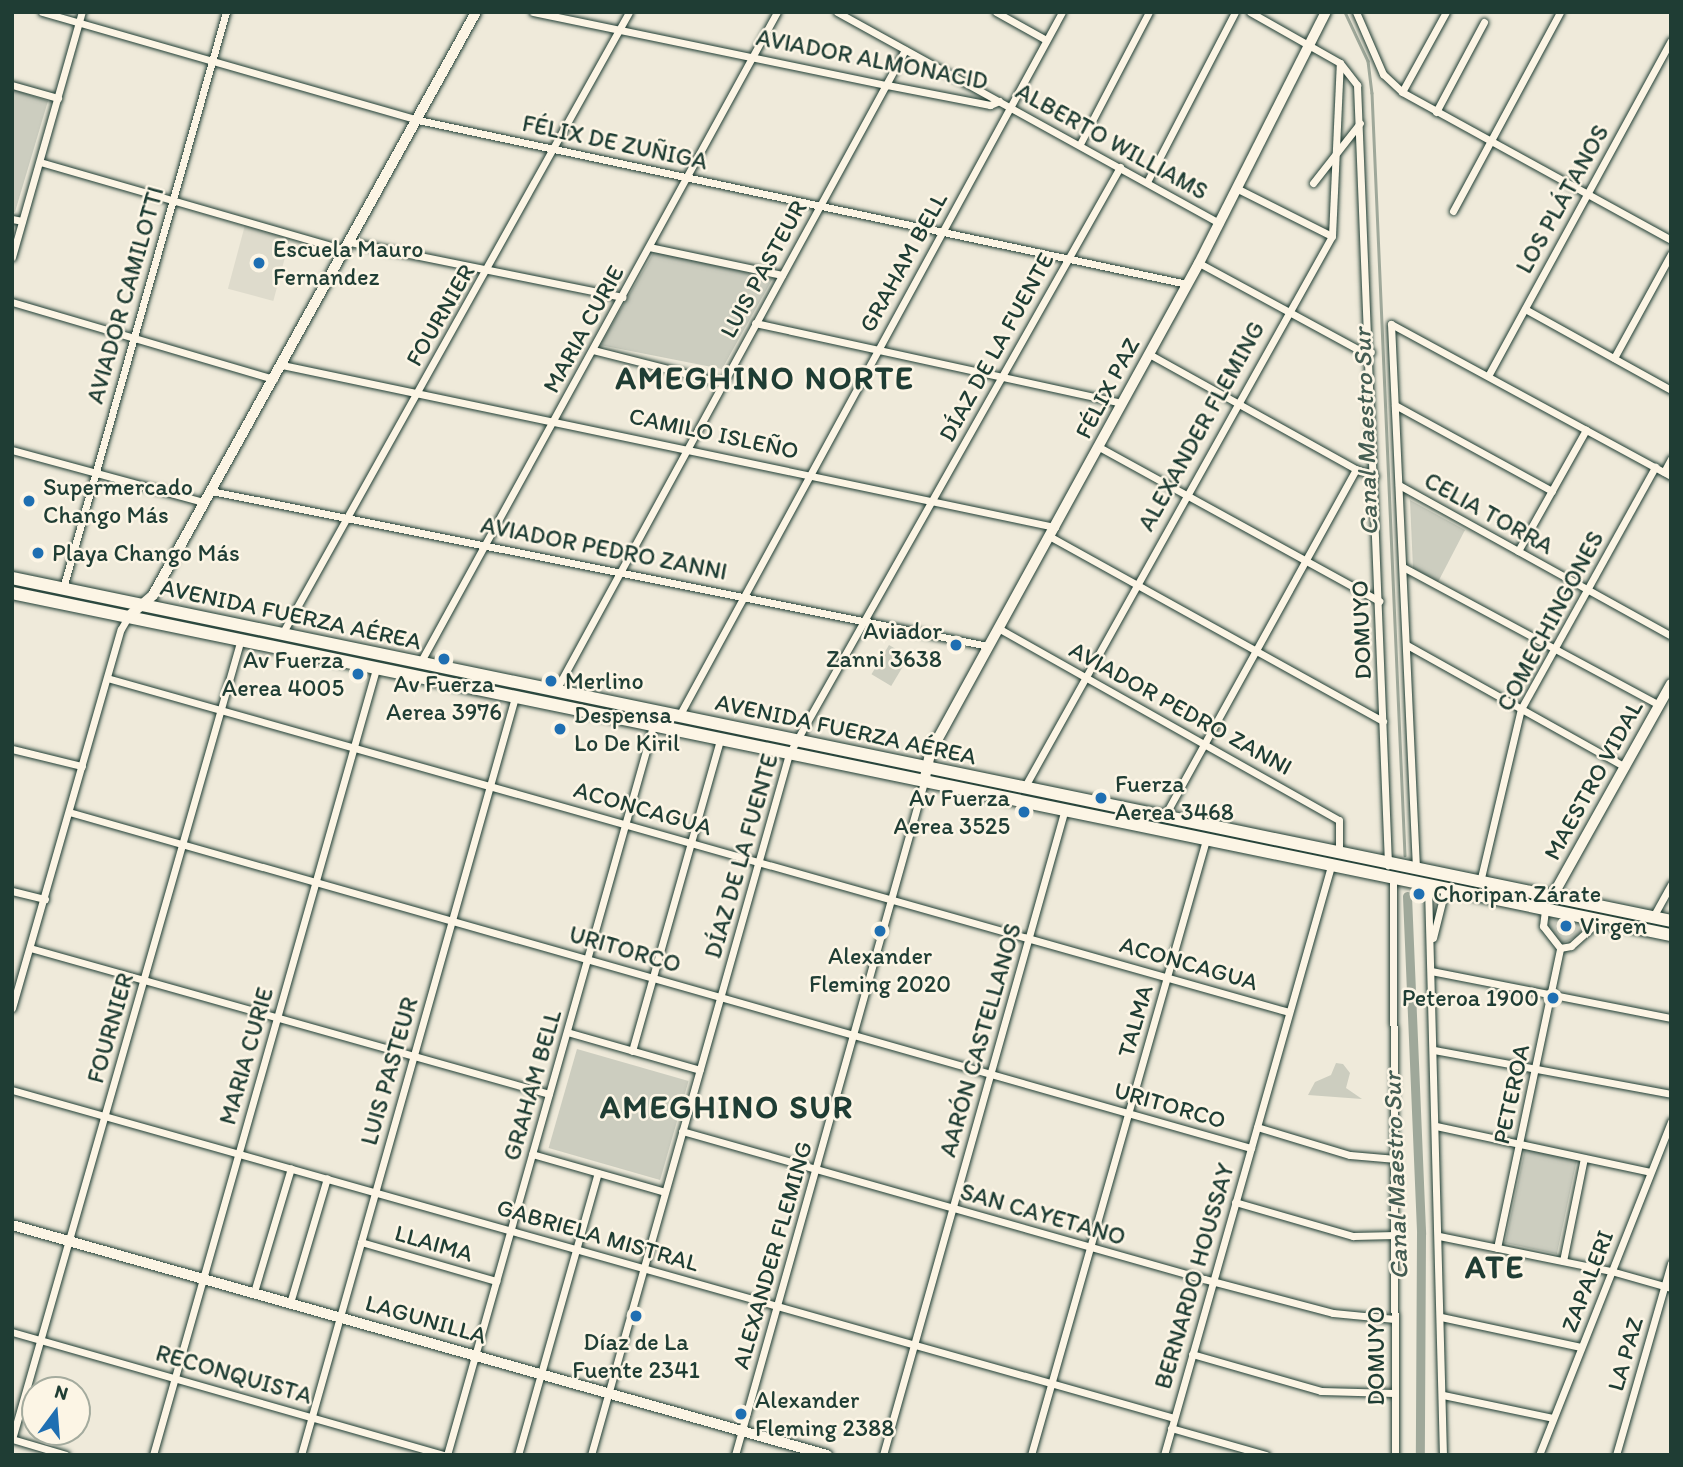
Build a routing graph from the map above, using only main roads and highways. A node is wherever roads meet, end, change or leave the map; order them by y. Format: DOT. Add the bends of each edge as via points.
graph roads {
  1 [pos="476,12"];
  2 [pos="1326,12"];
  3 [pos="12,578"];
  4 [pos="12,593"];
  5 [pos="146,605"];
  6 [pos="129,616"];
  7 [pos="1671,684"];
  8 [pos="926,767"];
  9 [pos="924,782"];
  10 [pos="1416,870"];
  11 [pos="1392,880"];
  12 [pos="1552,897"];
  13 [pos="1671,921"];
  14 [pos="1671,935"];
  15 [pos="12,1225"];
  16 [pos="827,1455"];
  1 -- 5 [label="main road"];
  2 -- 8 [label="main road, FÉLIX PAZ" via="1199,263"];
  3 -- 5 [label="main road, AVENIDA FUERZA AÉREA"];
  4 -- 6 [label="main road, AVENIDA FUERZA AÉREA"];
  5 -- 6 [label="main road"];
  5 -- 8 [label="main road, AVENIDA FUERZA AÉREA"];
  6 -- 9 [label="main road, AVENIDA FUERZA AÉREA"];
  7 -- 12 [label="main road, MAESTRO VIDAL"];
  8 -- 9 [label="main road, FÉLIX PAZ"];
  8 -- 10 [label="main road, AVENIDA FUERZA AÉREA"];
  9 -- 11 [label="main road, AVENIDA FUERZA AÉREA"];
  10 -- 11 [label="main road" via="1411,875 1396,874"];
  10 -- 12 [label="main road, AVENIDA FUERZA AÉREA"];
  11 -- 14 [label="main road, AVENIDA FUERZA AÉREA"];
  12 -- 13 [label="main road, AVENIDA FUERZA AÉREA"];
  15 -- 16 [label="main road, LAGUNILLA"];
}
